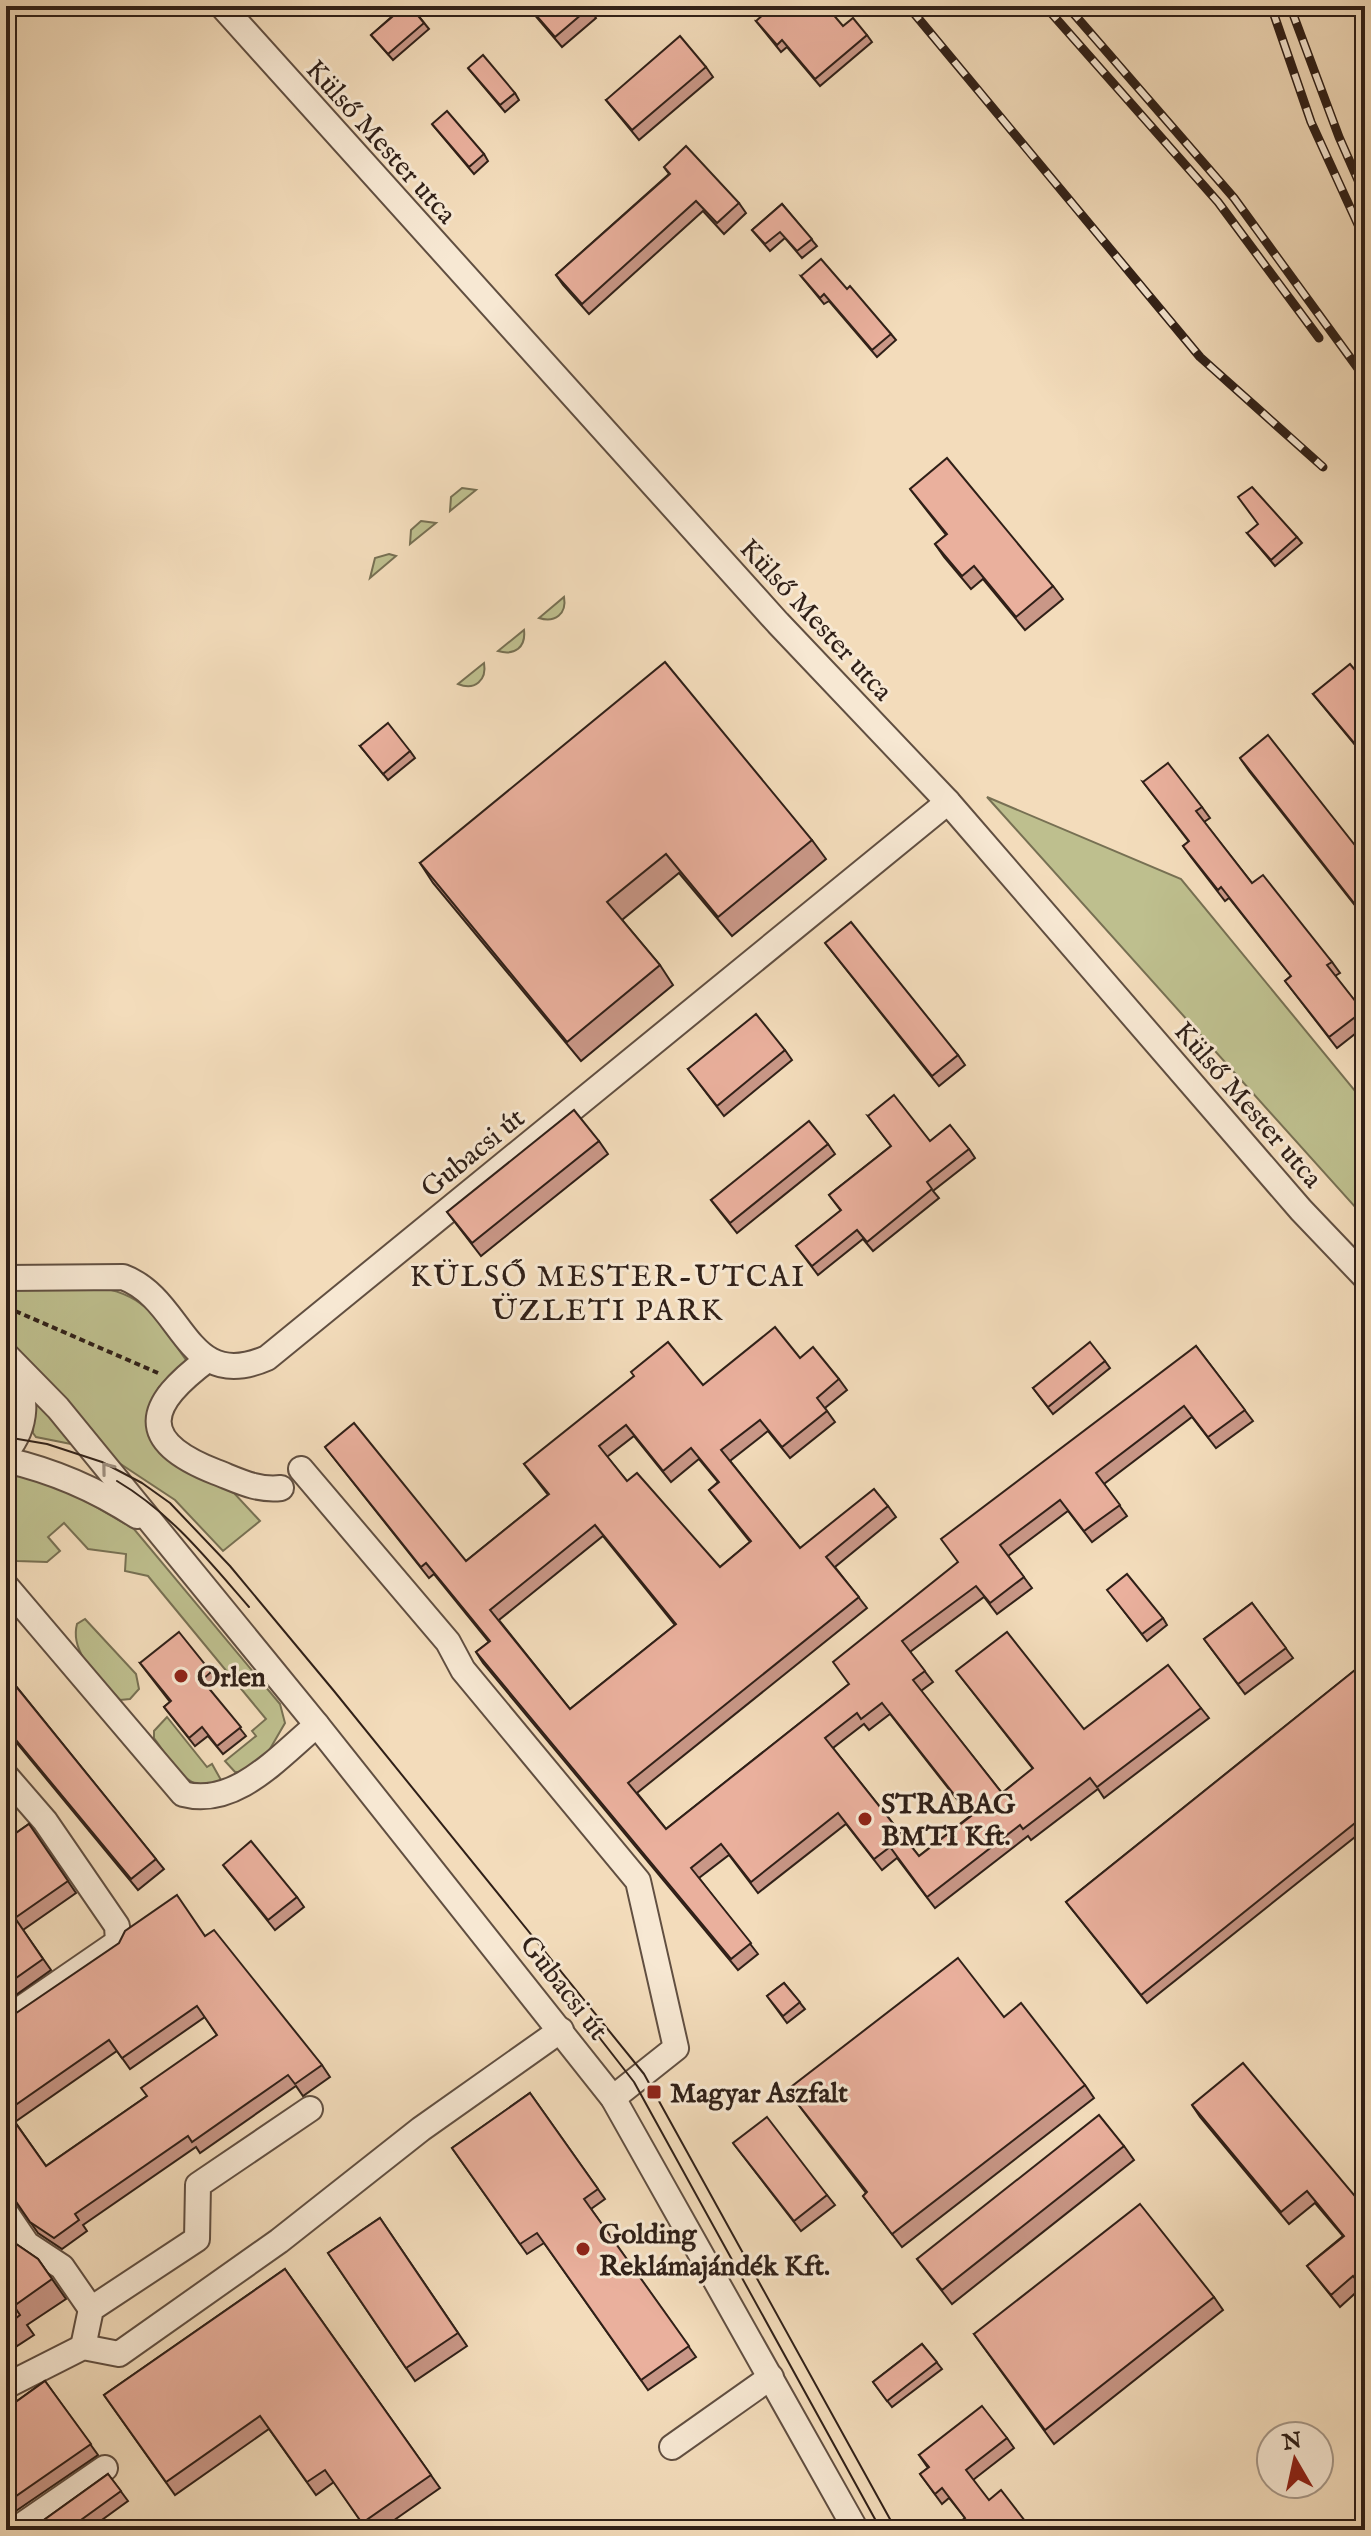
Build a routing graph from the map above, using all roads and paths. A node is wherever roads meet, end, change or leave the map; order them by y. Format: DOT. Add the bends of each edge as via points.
graph roads {
  1 [pos="222,6"];
  2 [pos="948,802"];
  3 [pos="1365,1277"];
  4 [pos="6,1278"];
  5 [pos="6,1307"];
  6 [pos="10,1359"];
  7 [pos="207,1360"];
  8 [pos="184,1377"];
  9 [pos="6,1452"];
  10 [pos="6,1460"];
  11 [pos="301,1469"];
  12 [pos="281,1488"];
  13 [pos="156,1529"];
  14 [pos="6,1586"];
  15 [pos="317,1725"];
  16 [pos="6,1776"];
  17 [pos="15,1802"];
  18 [pos="6,2019"];
  19 [pos="561,2030"];
  20 [pos="613,2098"];
  21 [pos="310,2109"];
  22 [pos="6,2213"];
  23 [pos="13,2239"];
  24 [pos="91,2309"];
  25 [pos="83,2347"];
  26 [pos="771,2377"];
  27 [pos="6,2386"];
  28 [pos="672,2447"];
  29 [pos="105,2468"];
  30 [pos="15,2530"];
  31 [pos="856,2530"];
  1 -- 2 [label="street, Külső Mester utca" via="778,623"];
  2 -- 3 [label="street, Külső Mester utca"];
  2 -- 7 [label="street, Gubacsi út" via="267,1358 233,1368"];
  4 -- 7 [label="street" via="103,1274 140,1283"];
  5 -- 8 [label="path" via="145,1370"];
  6 -- 9 [label="street, Gubacsi út" via="22,1385 24,1414 17,1439"];
  13 -- 6 [label="street, Gubacsi út, one-way" via="58,1408"];
  7 -- 8 [label="street"];
  8 -- 12 [label="street" via="160,1405 157,1418 168,1444 196,1464 261,1489"];
  10 -- 13 [label="street, Gubacsi út" via="82,1484"];
  11 -- 20 [label="street" via="448,1642 463,1670 638,1881 676,2048"];
  13 -- 15 [label="street, Gubacsi út"];
  14 -- 15 [label="street" via="183,1794 200,1798 237,1789"];
  15 -- 19 [label="street, Gubacsi út"];
  16 -- 17 [label="street"];
  17 -- 18 [label="street" via="45,1821 117,1926 118,1942"];
  19 -- 20 [label="street, Gubacsi út"];
  19 -- 25 [label="street" via="119,2354"];
  20 -- 26 [label="street, Gubacsi út"];
  21 -- 24 [label="street" via="198,2185 197,2239"];
  22 -- 23 [label="street"];
  23 -- 24 [label="street" via="62,2267"];
  24 -- 25 [label="street"];
  25 -- 27 [label="street"];
  26 -- 28 [label="street"];
  26 -- 31 [label="street, Gubacsi út"];
  29 -- 30 [label="street"];
}
